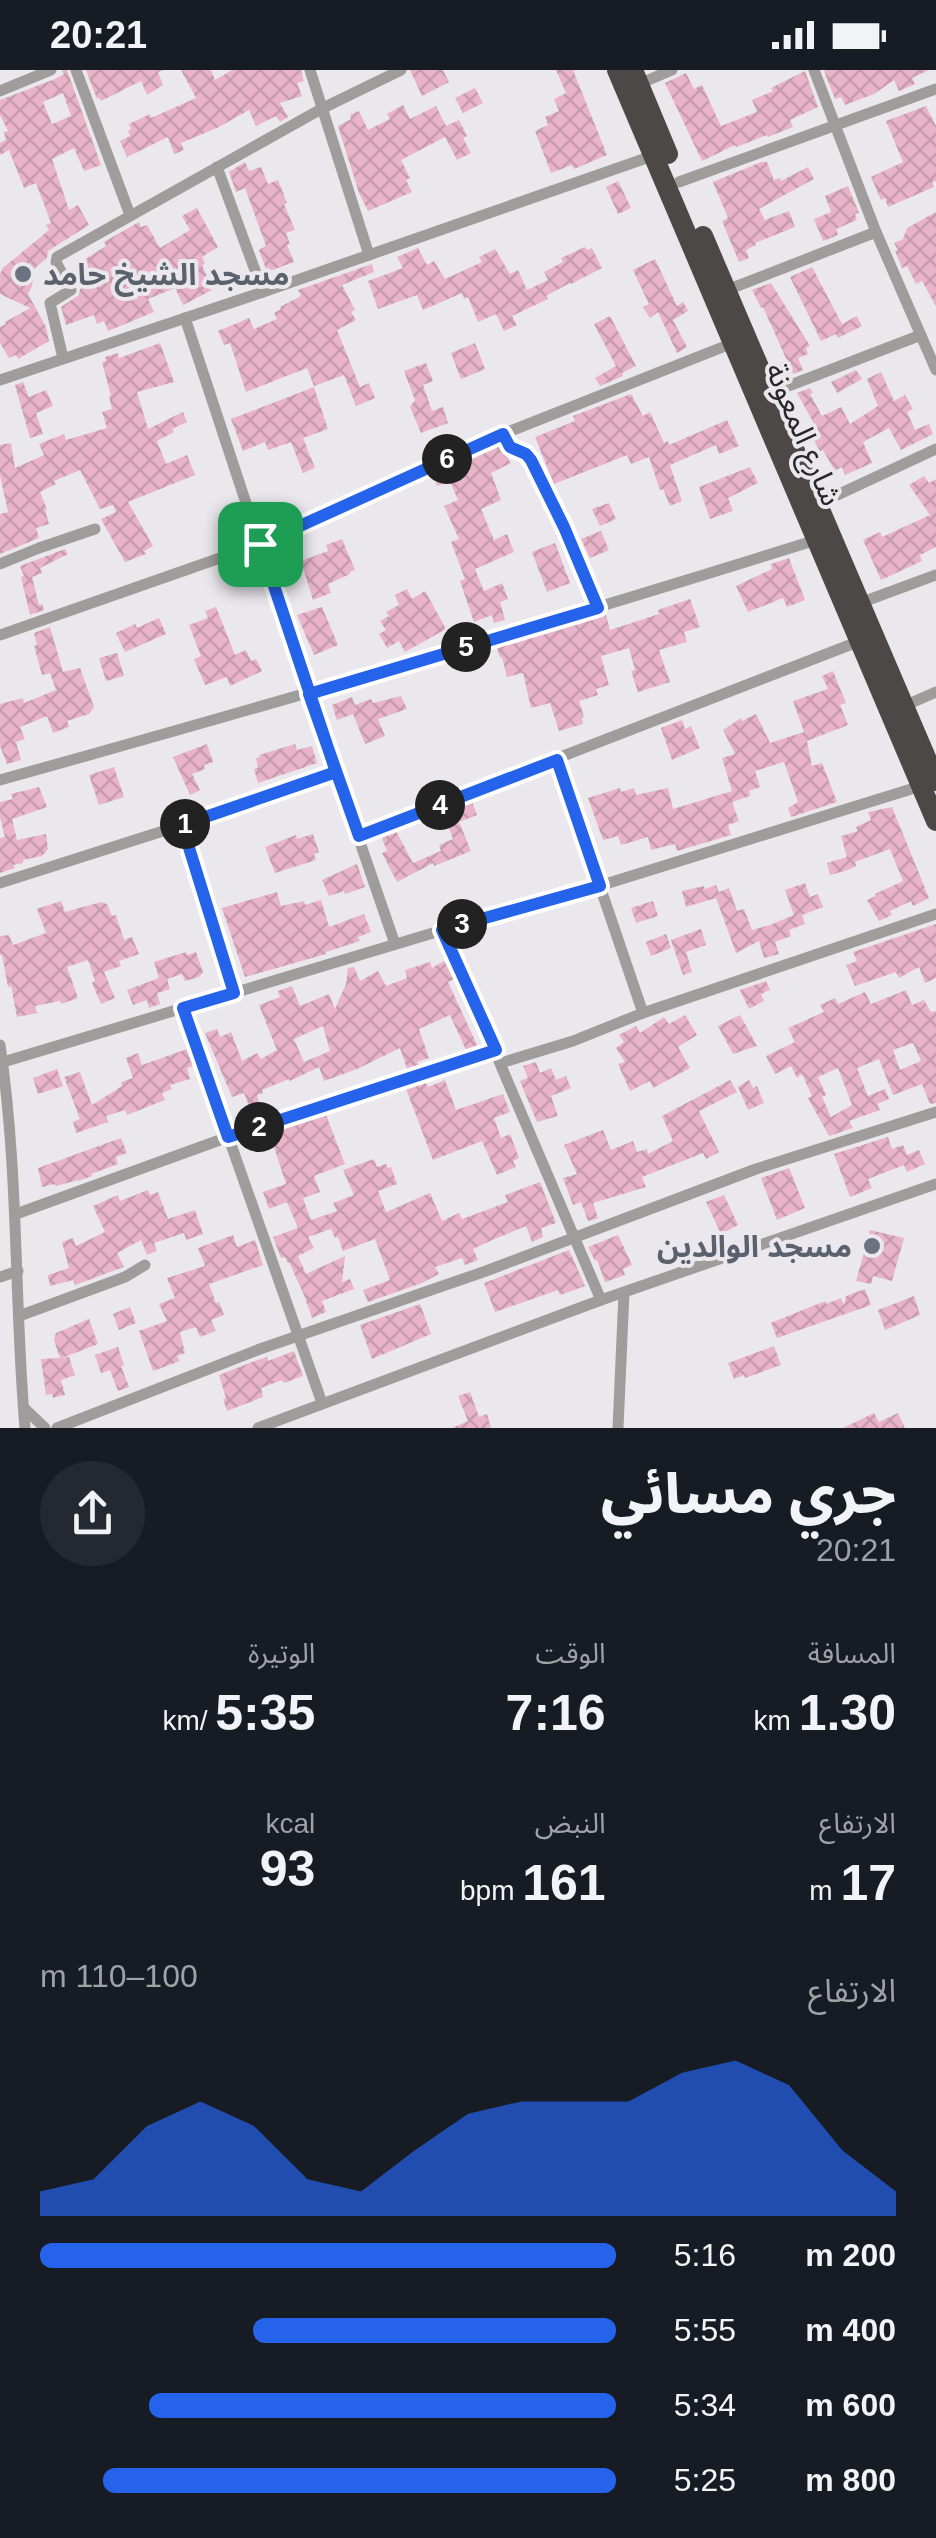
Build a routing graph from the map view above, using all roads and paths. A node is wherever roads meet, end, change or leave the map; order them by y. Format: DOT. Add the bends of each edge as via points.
graph roads {
  1 [pos="52,70"];
  2 [pos="76,70"];
  3 [pos="310,70"];
  4 [pos="401,70"];
  5 [pos="616,70"];
  6 [pos="672,70"];
  7 [pos="814,70"];
  8 [pos="636,77"];
  9 [pos="936,89"];
  10 [pos="0,91"];
  11 [pos="322,108"];
  12 [pos="836,124"];
  13 [pos="661,153"];
  14 [pos="217,167"];
  15 [pos="679,182"];
  16 [pos="130,214"];
  17 [pos="876,232"];
  18 [pos="369,255"];
  19 [pos="727,290"];
  20 [pos="263,292"];
  21 [pos="185,318"];
  22 [pos="921,335"];
  23 [pos="732,343"];
  24 [pos="63,358"];
  25 [pos="936,370"];
  26 [pos="0,380"];
  27 [pos="770,393"];
  28 [pos="503,434"];
  29 [pos="785,447"];
  30 [pos="936,449"];
  31 [pos="818,504"];
  32 [pos="95,529"];
  33 [pos="816,540"];
  34 [pos="260,544"];
  35 [pos="0,564"];
  36 [pos="936,575"];
  37 [pos="860,603"];
  38 [pos="598,608"];
  39 [pos="0,636"];
  40 [pos="860,641"];
  41 [pos="936,692"];
  42 [pos="309,694"];
  43 [pos="904,706"];
  44 [pos="557,760"];
  45 [pos="336,772"];
  46 [pos="0,780"];
  47 [pos="928,783"];
  48 [pos="936,821"];
  49 [pos="182,825"];
  50 [pos="359,836"];
  51 [pos="0,882"];
  52 [pos="600,886"];
  53 [pos="936,914"];
  54 [pos="442,930"];
  55 [pos="394,944"];
  56 [pos="234,993"];
  57 [pos="183,1008"];
  58 [pos="643,1013"];
  59 [pos="0,1045"];
  60 [pos="498,1057"];
  61 [pos="1,1063"];
  62 [pos="936,1112"];
  63 [pos="228,1137"];
  64 [pos="5,1162"];
  65 [pos="936,1184"];
  66 [pos="16,1214"];
  67 [pos="574,1238"];
  68 [pos="145,1265"];
  69 [pos="18,1271"];
  70 [pos="0,1278"];
  71 [pos="624,1293"];
  72 [pos="601,1300"];
  73 [pos="19,1316"];
  74 [pos="299,1337"];
  75 [pos="322,1404"];
  76 [pos="24,1408"];
  77 [pos="26,1428"];
  78 [pos="45,1428"];
  79 [pos="57,1428"];
  80 [pos="258,1428"];
  81 [pos="618,1428"];
  1 -- 10 [label="street"];
  2 -- 16 [label="street"];
  3 -- 11 [label="street"];
  4 -- 11 [label="street"];
  5 -- 13 [label="highway, شارع المعونة"];
  6 -- 8 [label="street"];
  7 -- 12 [label="street"];
  8 -- 13 [label="highway, شارع المعونة"];
  9 -- 12 [label="street"];
  11 -- 14 [label="street"];
  11 -- 18 [label="street"];
  12 -- 15 [label="street"];
  12 -- 17 [label="street"];
  13 -- 15 [label="highway, شارع المعونة"];
  13 -- 18 [label="street"];
  13 -- 23 [label="highway, شارع المعونة"];
  14 -- 16 [label="street"];
  14 -- 20 [label="street"];
  15 -- 19 [label="highway, شارع المعونة"];
  16 -- 24 [label="street" via="56,258 71,290 50,303"];
  17 -- 19 [label="street"];
  17 -- 22 [label="street"];
  18 -- 20 [label="street"];
  19 -- 27 [label="highway, شارع المعونة"];
  20 -- 21 [label="street"];
  21 -- 24 [label="street"];
  21 -- 34 [label="street"];
  22 -- 25 [label="street"];
  22 -- 27 [label="street"];
  23 -- 28 [label="street"];
  23 -- 29 [label="highway, شارع المعونة"];
  24 -- 26 [label="street"];
  27 -- 29 [label="highway, شارع المعونة"];
  28 -- 34 [label="street"];
  28 -- 38 [label="street" via="531,460"];
  29 -- 31 [label="highway, شارع المعونة"];
  29 -- 33 [label="highway, شارع المعونة"];
  30 -- 31 [label="street"];
  31 -- 37 [label="highway, شارع المعونة"];
  32 -- 35 [label="street"];
  33 -- 38 [label="street"];
  33 -- 40 [label="highway, شارع المعونة"];
  34 -- 39 [label="street"];
  34 -- 42 [label="street"];
  36 -- 37 [label="street"];
  37 -- 43 [label="highway, شارع المعونة"];
  38 -- 42 [label="street"];
  40 -- 44 [label="street"];
  40 -- 47 [label="highway, شارع المعونة"];
  41 -- 43 [label="street"];
  42 -- 45 [label="street"];
  42 -- 46 [label="street"];
  43 -- 47 [label="highway, شارع المعونة"];
  44 -- 50 [label="street"];
  44 -- 52 [label="street"];
  45 -- 49 [label="street"];
  45 -- 50 [label="street"];
  47 -- 48 [label="highway, شارع المعونة"];
  47 -- 52 [label="street"];
  49 -- 51 [label="street"];
  49 -- 56 [label="street"];
  50 -- 55 [label="street"];
  52 -- 54 [label="street"];
  52 -- 58 [label="street"];
  53 -- 58 [label="street"];
  54 -- 55 [label="street"];
  54 -- 60 [label="street"];
  55 -- 56 [label="street"];
  56 -- 57 [label="street"];
  57 -- 61 [label="street"];
  57 -- 63 [label="street"];
  58 -- 60 [label="street" via="573,1041"];
  59 -- 61 [label="street"];
  60 -- 63 [label="street"];
  60 -- 67 [label="street"];
  61 -- 64 [label="street" via="10,1125"];
  62 -- 67 [label="street" via="756,1169"];
  63 -- 66 [label="street"];
  63 -- 74 [label="street"];
  64 -- 66 [label="street"];
  65 -- 71 [label="street"];
  66 -- 69 [label="street"];
  67 -- 72 [label="street"];
  67 -- 74 [label="street"];
  68 -- 73 [label="street"];
  69 -- 70 [label="street"];
  69 -- 73 [label="street"];
  71 -- 72 [label="street"];
  71 -- 81 [label="street"];
  72 -- 75 [label="street"];
  73 -- 76 [label="street"];
  74 -- 75 [label="street"];
  74 -- 79 [label="street"];
  75 -- 80 [label="street"];
  76 -- 77 [label="street"];
  76 -- 78 [label="street"];
}
